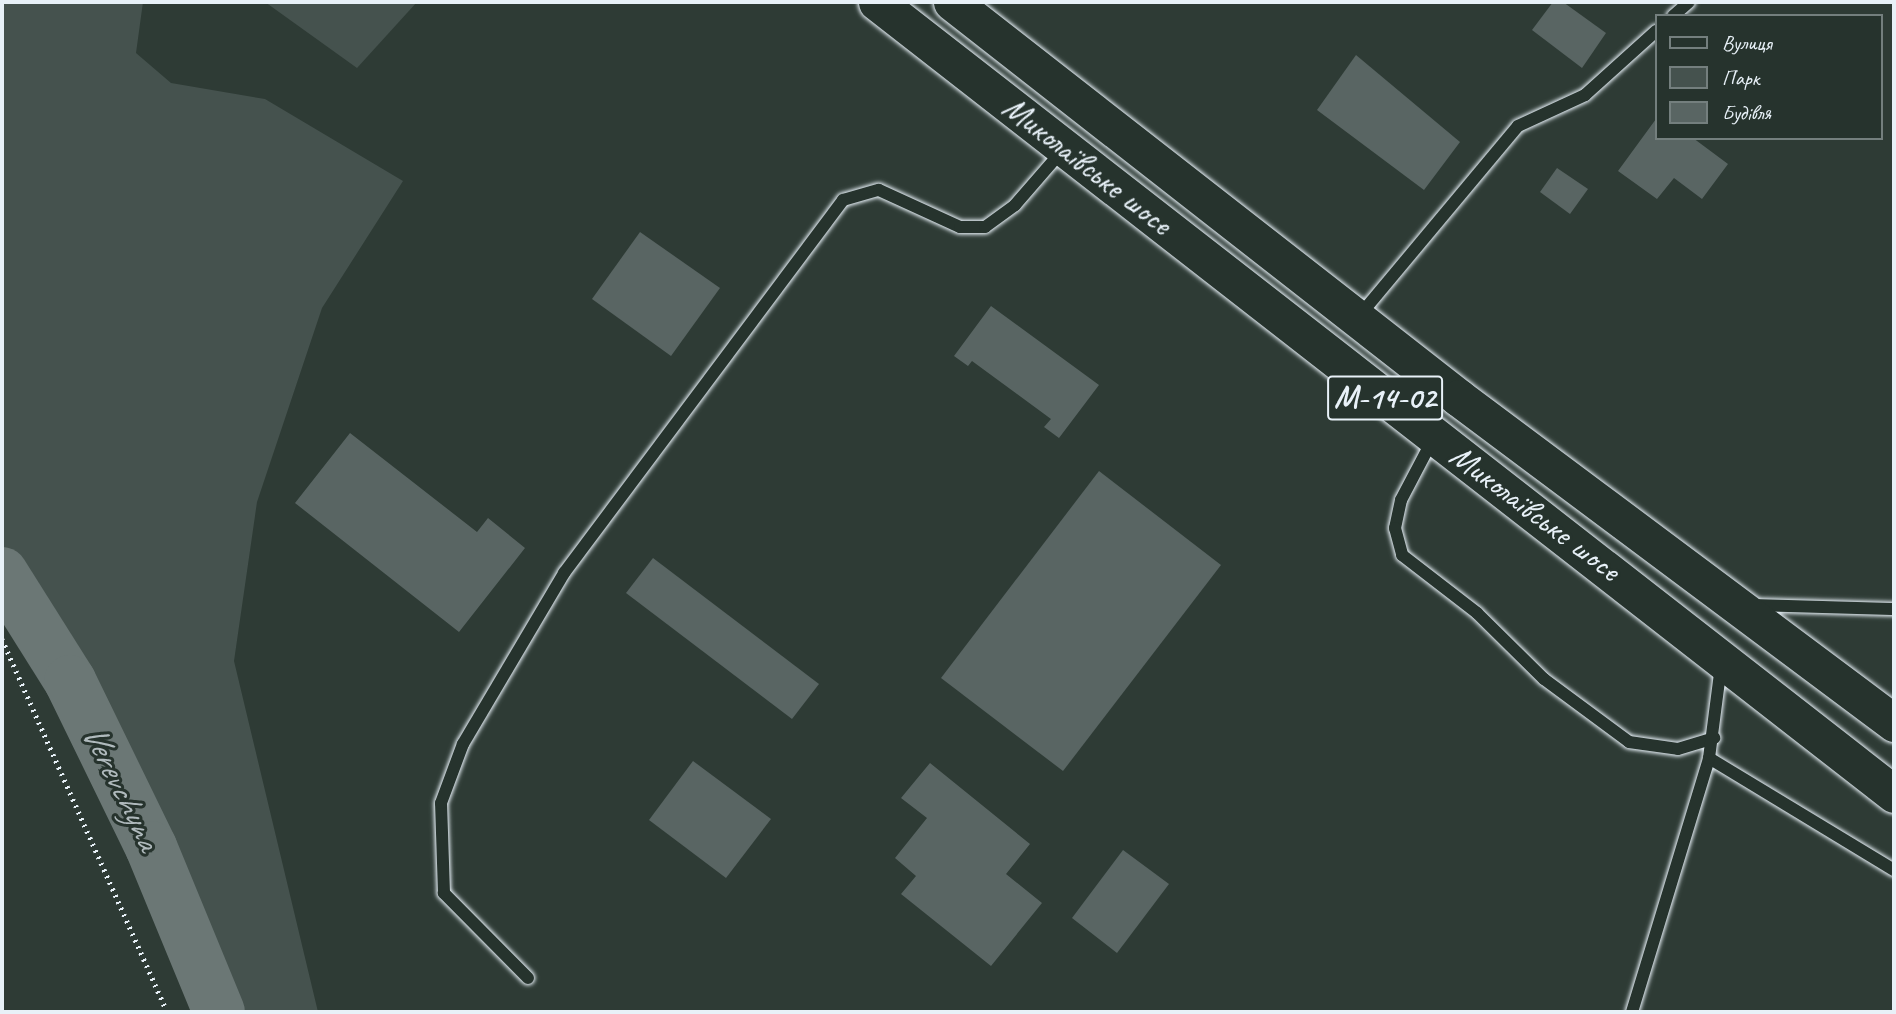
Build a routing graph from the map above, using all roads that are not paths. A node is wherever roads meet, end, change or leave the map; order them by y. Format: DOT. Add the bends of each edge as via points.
graph roads {
  1 [pos="877,2"];
  2 [pos="952,2"];
  3 [pos="1689,2"];
  4 [pos="1675,14"];
  5 [pos="1654,33"];
  6 [pos="1065,148"];
  7 [pos="1358,318"];
  8 [pos="1434,436"];
  9 [pos="1894,609"];
  10 [pos="1745,611"];
  11 [pos="1722,657"];
  12 [pos="1894,723"];
  13 [pos="1714,738"];
  14 [pos="1709,758"];
  15 [pos="1894,794"];
  16 [pos="1894,870"];
  17 [pos="528,978"];
  18 [pos="1632,1012"];
  1 -- 6 [label="main road, Миколаївське шосе / М-14-02"];
  2 -- 7 [label="main road, Миколаївське шосе / М-14-02"];
  3 -- 4 [label="lane"];
  5 -- 7 [label="lane" via="1585,95 1518,126"];
  6 -- 8 [label="main road, Миколаївське шосе / М-14-02"];
  6 -- 17 [label="lane" via="1015,205 985,227 960,227 879,190 843,200 564,573 463,744 441,803 444,893"];
  7 -- 10 [label="main road, Миколаївське шосе / М-14-02"];
  8 -- 11 [label="main road, Миколаївське шосе / М-14-02"];
  8 -- 13 [label="lane" via="1401,500 1395,528 1402,555 1477,613 1544,680 1629,742 1678,749"];
  9 -- 10 [label="lane"];
  10 -- 11 [label="main road"];
  10 -- 12 [label="main road, Миколаївське шосе / М-14-02"];
  11 -- 13 [label="lane"];
  11 -- 15 [label="main road, Миколаївське шосе / М-14-02"];
  13 -- 14 [label="lane"];
  14 -- 16 [label="lane"];
  14 -- 18 [label="lane"];
}
